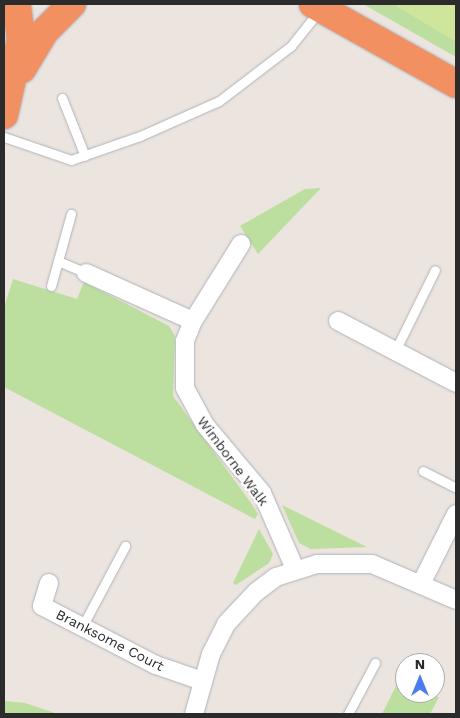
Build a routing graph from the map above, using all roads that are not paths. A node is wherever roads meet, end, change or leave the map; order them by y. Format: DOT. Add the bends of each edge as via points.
graph roads {
  1 [pos="17,4"];
  2 [pos="72,4"];
  3 [pos="317,6"];
  4 [pos="15,81"];
  5 [pos="456,84"];
  6 [pos="62,98"];
  7 [pos="4,115"];
  8 [pos="4,137"];
  9 [pos="85,156"];
  10 [pos="71,214"];
  11 [pos="242,244"];
  12 [pos="58,261"];
  13 [pos="435,270"];
  14 [pos="86,273"];
  15 [pos="51,286"];
  16 [pos="193,321"];
  17 [pos="338,321"];
  18 [pos="395,351"];
  19 [pos="456,383"];
  20 [pos="423,471"];
  21 [pos="456,488"];
  22 [pos="456,514"];
  23 [pos="126,546"];
  24 [pos="295,570"];
  25 [pos="422,582"];
  26 [pos="50,583"];
  27 [pos="456,600"];
  28 [pos="82,627"];
  29 [pos="375,663"];
  30 [pos="202,681"];
  31 [pos="194,714"];
  32 [pos="348,714"];
  1 -- 4 [label="highway" via="21,30"];
  2 -- 4 [label="highway" via="45,31"];
  3 -- 5 [label="highway"];
  3 -- 9 [label="lane" via="291,46 219,101"];
  4 -- 7 [label="highway"];
  6 -- 9 [label="lane"];
  8 -- 9 [label="lane" via="71,160"];
  10 -- 12 [label="lane"];
  11 -- 16 [label="street, Wimborne Walk"];
  12 -- 14 [label="lane"];
  12 -- 15 [label="lane"];
  13 -- 18 [label="lane"];
  14 -- 16 [label="street"];
  16 -- 24 [label="street, Wimborne Walk" via="185,341 184,369 192,406 262,493"];
  17 -- 18 [label="street"];
  18 -- 19 [label="street"];
  20 -- 21 [label="lane"];
  22 -- 25 [label="street"];
  23 -- 28 [label="lane"];
  24 -- 25 [label="street" via="347,562 372,564"];
  24 -- 30 [label="street" via="276,577 236,610 220,636"];
  25 -- 27 [label="street"];
  26 -- 28 [label="street, Branksome Court" via="42,606"];
  28 -- 30 [label="street, Branksome Court" via="156,665"];
  29 -- 32 [label="lane"];
  30 -- 31 [label="street"];
}
